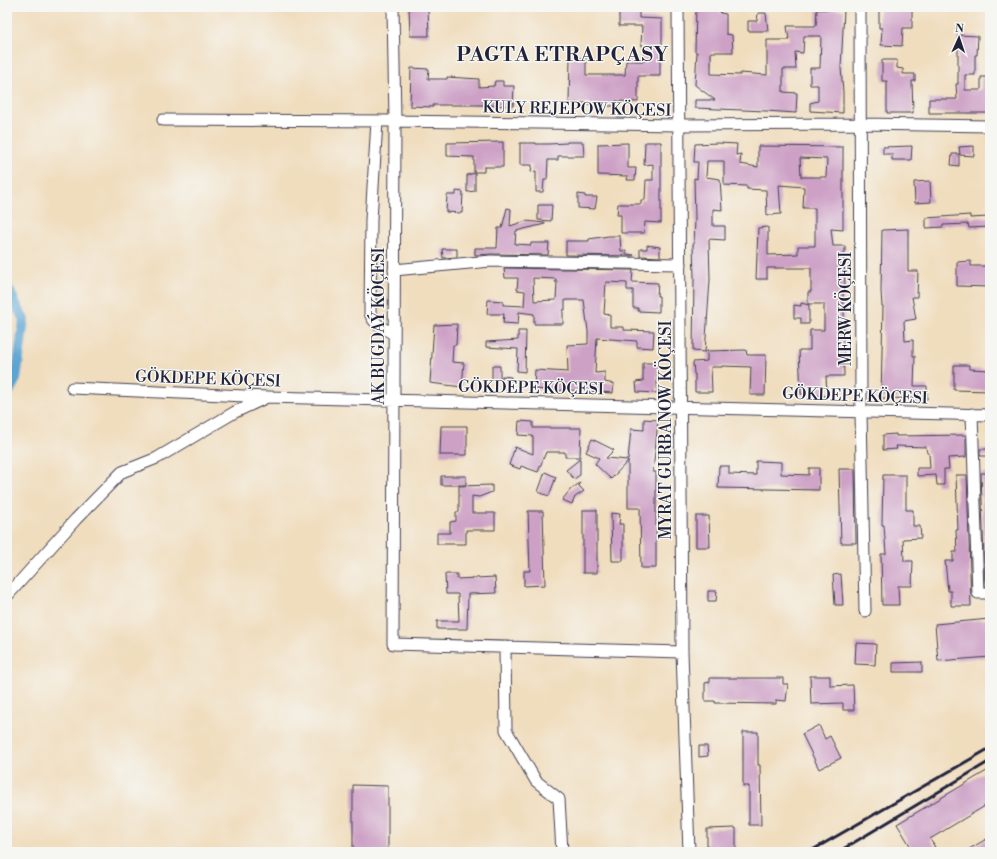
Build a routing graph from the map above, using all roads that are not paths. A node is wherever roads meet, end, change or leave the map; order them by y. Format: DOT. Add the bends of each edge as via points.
graph roads {
  1 [pos="393,7"];
  2 [pos="678,7"];
  3 [pos="860,7"];
  4 [pos="163,120"];
  5 [pos="377,121"];
  6 [pos="395,121"];
  7 [pos="860,124"];
  8 [pos="679,125"];
  9 [pos="990,126"];
  10 [pos="680,264"];
  11 [pos="394,270"];
  12 [pos="394,334"];
  13 [pos="72,388"];
  14 [pos="267,397"];
  15 [pos="394,400"];
  16 [pos="681,406"];
  17 [pos="861,412"];
  18 [pos="972,414"];
  19 [pos="990,415"];
  20 [pos="990,593"];
  21 [pos="7,596"];
  22 [pos="865,611"];
  23 [pos="505,647"];
  24 [pos="682,652"];
  25 [pos="562,852"];
  26 [pos="689,852"];
  1 -- 6 [label="street, AK BUGDAÝ KÖÇESI"];
  2 -- 8 [label="street, MYRAT GURBANOW KÖÇESI"];
  3 -- 7 [label="street, MERW KÖÇESI"];
  4 -- 5 [label="street, KULY REJEPOW KÖÇESI"];
  5 -- 6 [label="street, KULY REJEPOW KÖÇESI"];
  5 -- 12 [label="street" via="371,220 370,313 378,326"];
  6 -- 8 [label="street, KULY REJEPOW KÖÇESI"];
  6 -- 11 [label="street, AK BUGDAÝ KÖÇESI"];
  7 -- 8 [label="street, KULY REJEPOW KÖÇESI"];
  7 -- 9 [label="street, KULY REJEPOW KÖÇESI"];
  7 -- 17 [label="street, MERW KÖÇESI"];
  8 -- 10 [label="street, MYRAT GURBANOW KÖÇESI"];
  10 -- 11 [label="street" via="491,261"];
  10 -- 16 [label="street, MYRAT GURBANOW KÖÇESI"];
  11 -- 12 [label="street, AK BUGDAÝ KÖÇESI"];
  12 -- 15 [label="street, AK BUGDAÝ KÖÇESI"];
  13 -- 14 [label="street, GÖKDEPE KÖÇESI"];
  14 -- 15 [label="street, GÖKDEPE KÖÇESI"];
  14 -- 21 [label="street" via="235,412 157,458 122,472"];
  15 -- 16 [label="street, GÖKDEPE KÖÇESI"];
  15 -- 23 [label="street, AK BUGDAÝ KÖÇESI" via="393,644"];
  16 -- 17 [label="street, GÖKDEPE KÖÇESI"];
  16 -- 24 [label="street, MYRAT GURBANOW KÖÇESI"];
  17 -- 18 [label="street, GÖKDEPE KÖÇESI"];
  17 -- 22 [label="street, MERW KÖÇESI"];
  18 -- 19 [label="street, GÖKDEPE KÖÇESI"];
  18 -- 20 [label="street" via="978,593"];
  23 -- 24 [label="street"];
  23 -- 25 [label="street" via="506,730 536,781 559,799"];
  24 -- 26 [label="street, MYRAT GURBANOW KÖÇESI"];
}
